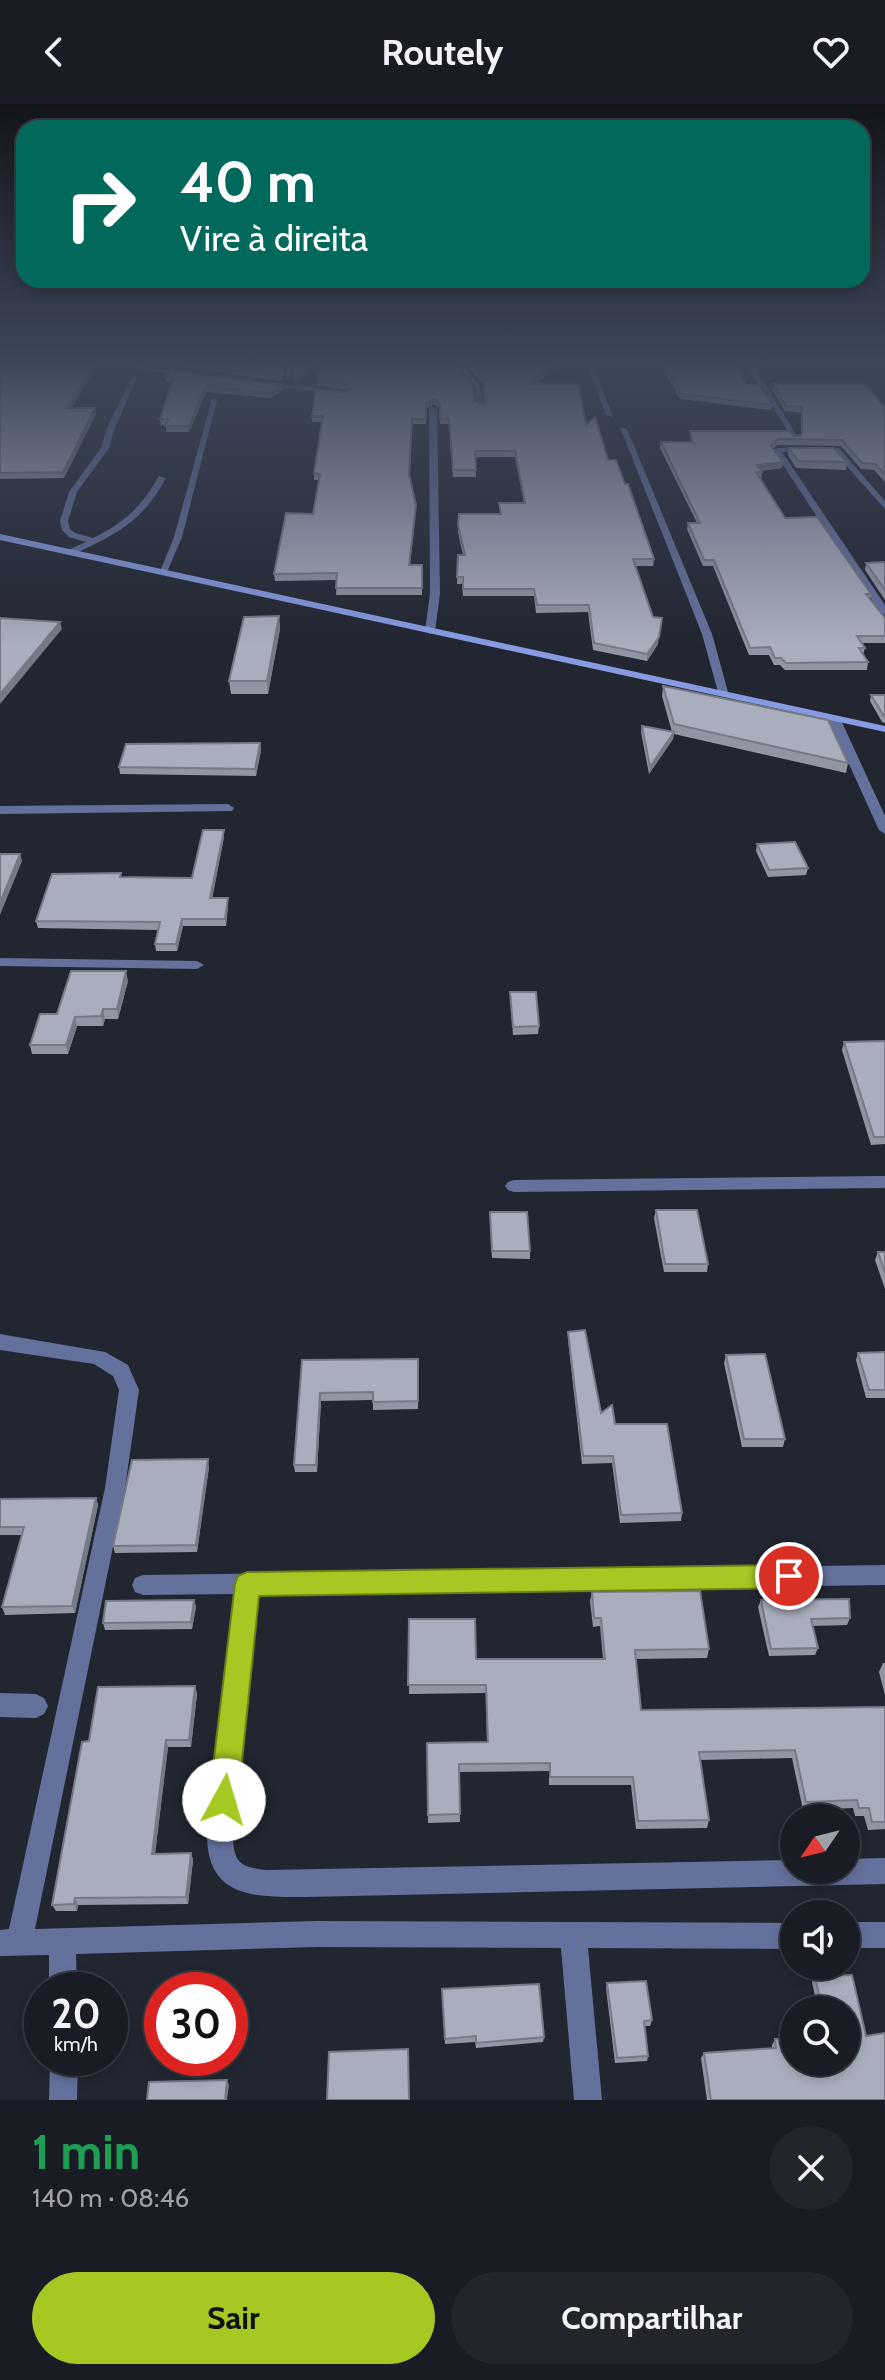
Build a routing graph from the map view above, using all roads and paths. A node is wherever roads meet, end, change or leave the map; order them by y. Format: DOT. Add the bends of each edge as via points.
graph roads {
  1 [pos="98,458"];
  2 [pos="199,458"];
  3 [pos="434,458"];
  4 [pos="635,458"];
  5 [pos="782,458"];
  6 [pos="843,458"];
  7 [pos="162,478"];
  8 [pos="885,506"];
  9 [pos="0,537"];
  10 [pos="94,541"];
  11 [pos="71,552"];
  12 [pos="162,572"];
  13 [pos="885,612"];
  14 [pos="430,631"];
  15 [pos="723,692"];
  16 [pos="834,718"];
  17 [pos="885,729"];
  18 [pos="228,808"];
  19 [pos="0,810"];
  20 [pos="885,830"];
  21 [pos="0,962"];
  22 [pos="197,965"];
  23 [pos="885,1182"];
  24 [pos="514,1186"];
  25 [pos="0,1342"];
  26 [pos="885,1575"];
  27 [pos="247,1584"];
  28 [pos="143,1585"];
  29 [pos="0,1705"];
  30 [pos="36,1706"];
  31 [pos="885,1871"];
  32 [pos="860,1935"];
  33 [pos="885,1935"];
  34 [pos="573,1936"];
  35 [pos="780,1936"];
  36 [pos="10,1943"];
  37 [pos="62,1943"];
  38 [pos="63,1972"];
  39 [pos="64,2076"];
  40 [pos="63,2100"];
  41 [pos="588,2100"];
  1 -- 10 [label="street" via="73,492 64,521 72,535"];
  2 -- 12 [label="street"];
  3 -- 14 [label="street" via="435,593"];
  4 -- 15 [label="street" via="707,634"];
  5 -- 13 [label="street"];
  6 -- 8 [label="street"];
  7 -- 10 [label="street" via="131,521"];
  9 -- 11 [label="street"];
  10 -- 11 [label="street"];
  11 -- 12 [label="street"];
  12 -- 14 [label="street"];
  14 -- 15 [label="street"];
  15 -- 16 [label="street"];
  16 -- 17 [label="street"];
  16 -- 20 [label="street"];
  18 -- 19 [label="street"];
  21 -- 22 [label="street"];
  23 -- 24 [label="street"];
  25 -- 36 [label="street" via="98,1357 121,1371 129,1390 115,1488"];
  26 -- 27 [label="street"];
  27 -- 28 [label="street"];
  27 -- 31 [label="street" via="220,1831 220,1855 240,1878 398,1881"];
  29 -- 30 [label="street"];
  32 -- 33 [label="street"];
  34 -- 35 [label="street"];
  34 -- 37 [label="street" via="317,1934"];
  34 -- 41 [label="street"];
  36 -- 37 [label="street"];
  37 -- 38 [label="street"];
  39 -- 40 [label="street"];
}
